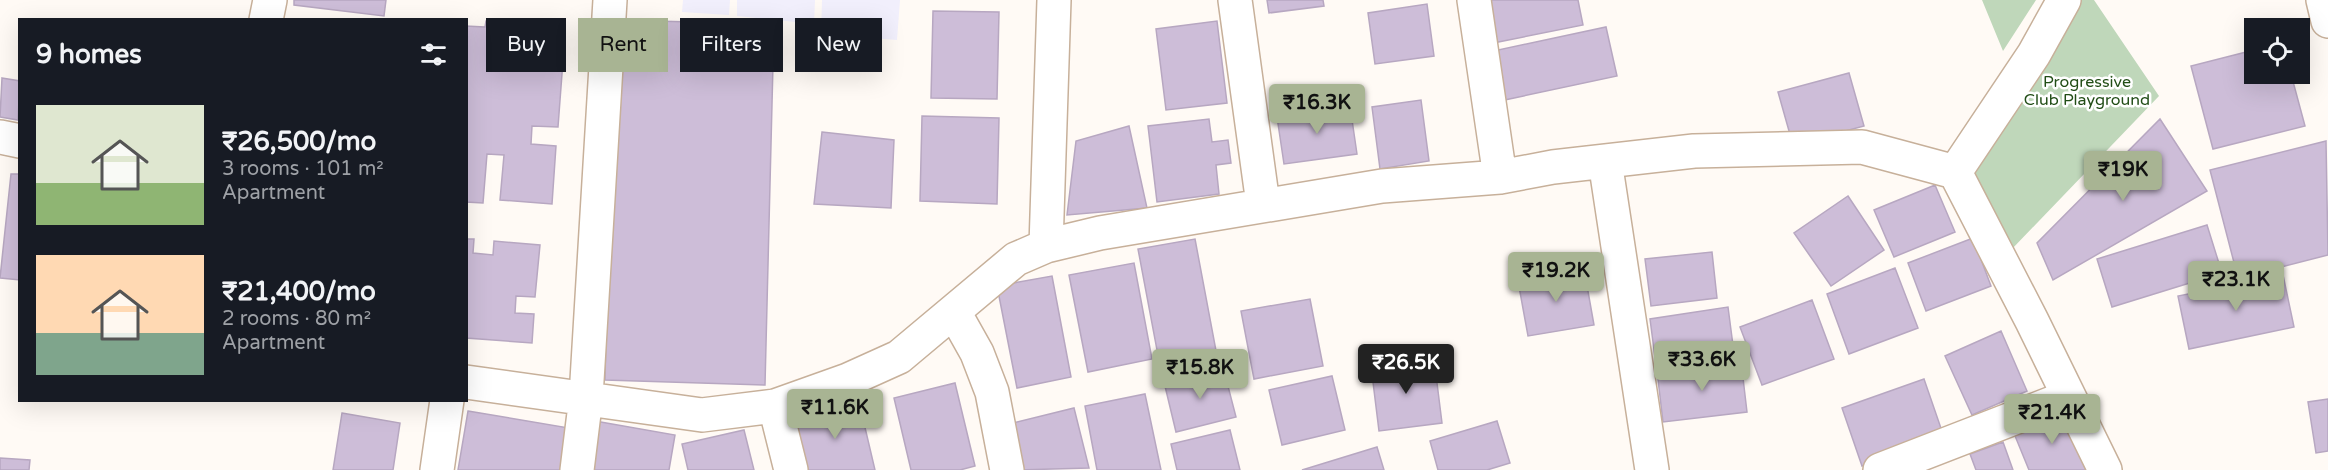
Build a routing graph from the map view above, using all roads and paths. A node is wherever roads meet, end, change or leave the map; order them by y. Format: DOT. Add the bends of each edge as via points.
graph roads {
  1 [pos="270,0"];
  2 [pos="610,0"];
  3 [pos="1054,0"];
  4 [pos="1235,0"];
  5 [pos="1474,0"];
  6 [pos="2064,0"];
  7 [pos="2323,0"];
  8 [pos="266,18"];
  9 [pos="2328,21"];
  10 [pos="0,137"];
  11 [pos="18,141"];
  12 [pos="1605,162"];
  13 [pos="1955,172"];
  14 [pos="1500,177"];
  15 [pos="1263,204"];
  16 [pos="1046,246"];
  17 [pos="954,312"];
  18 [pos="468,382"];
  19 [pos="2068,397"];
  20 [pos="586,398"];
  21 [pos="447,402"];
  22 [pos="775,406"];
  23 [pos="437,470"];
  24 [pos="577,470"];
  25 [pos="791,470"];
  26 [pos="1007,470"];
  27 [pos="1652,470"];
  28 [pos="1880,470"];
  29 [pos="2105,470"];
  1 -- 8 [label="street"];
  2 -- 20 [label="street"];
  3 -- 16 [label="street"];
  4 -- 15 [label="street"];
  5 -- 14 [label="street"];
  6 -- 13 [label="street" via="2034,54"];
  7 -- 9 [label="street"];
  10 -- 11 [label="street"];
  12 -- 13 [label="street" via="1694,151 1862,147"];
  12 -- 14 [label="street"];
  12 -- 27 [label="street"];
  13 -- 19 [label="street"];
  14 -- 15 [label="street" via="1382,186"];
  15 -- 16 [label="street"];
  16 -- 17 [label="street" via="1016,260"];
  17 -- 22 [label="street" via="899,357"];
  17 -- 26 [label="street" via="977,353 992,392"];
  18 -- 20 [label="street"];
  19 -- 28 [label="street"];
  19 -- 29 [label="street"];
  20 -- 22 [label="street" via="702,415"];
  20 -- 24 [label="street"];
  21 -- 23 [label="street"];
  22 -- 25 [label="street"];
}
